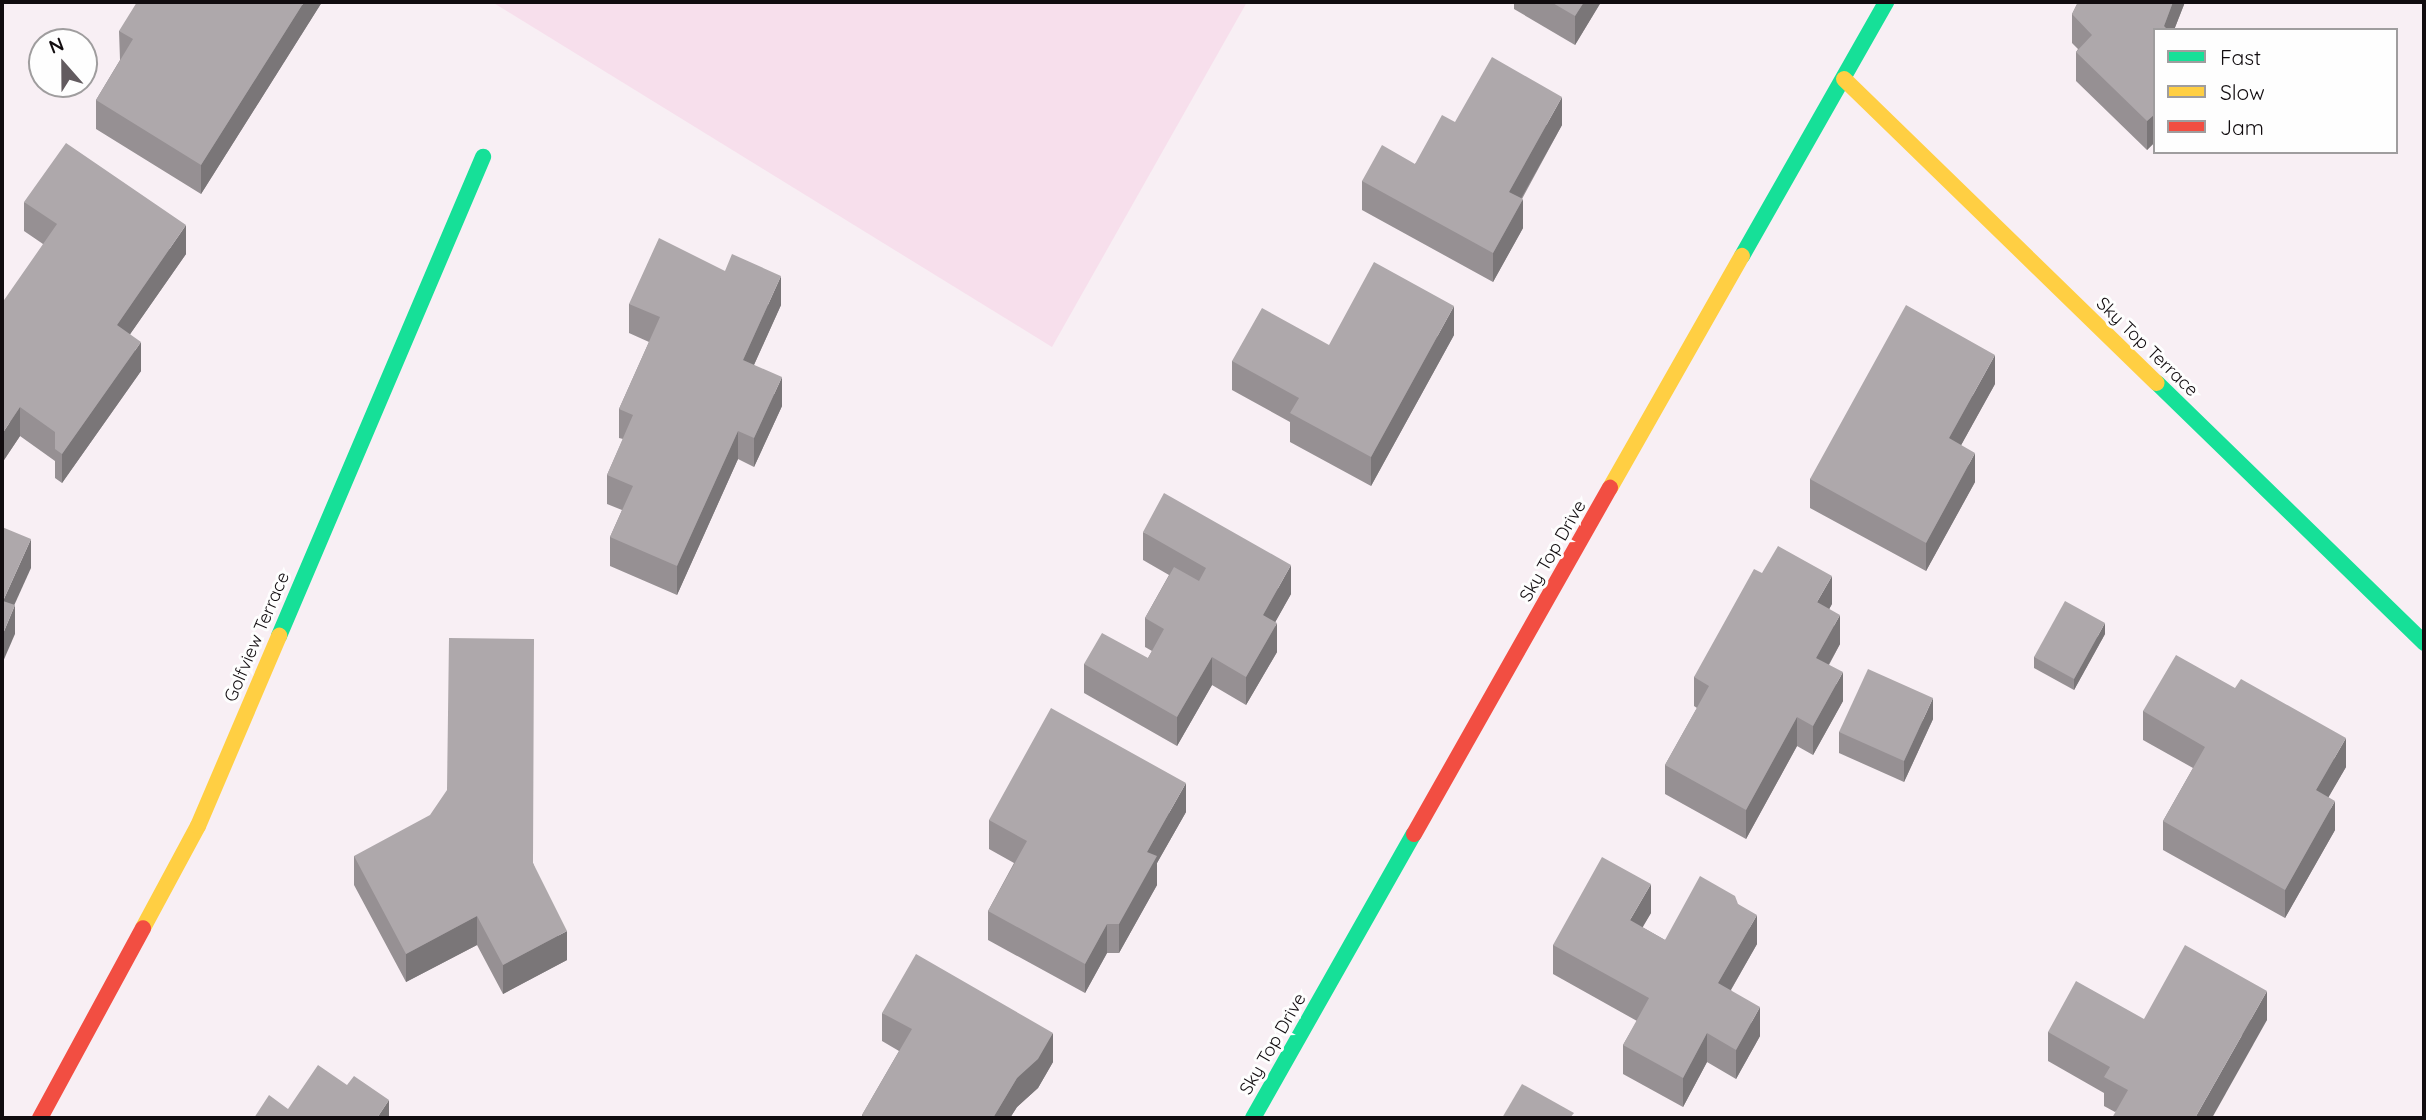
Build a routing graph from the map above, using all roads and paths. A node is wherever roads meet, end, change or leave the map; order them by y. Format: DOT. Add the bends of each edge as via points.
graph roads {
  1 [pos="1886,2"];
  2 [pos="1844,79"];
  3 [pos="482,157"];
  4 [pos="2424,643"];
  5 [pos="40,1118"];
  6 [pos="1252,1118"];
  1 -- 2 [label="street, Sky Top Drive"];
  2 -- 4 [label="street, Sky Top Terrace"];
  2 -- 6 [label="street, Sky Top Drive"];
  3 -- 5 [label="street, Golfview Terrace" via="198,826"];
}
